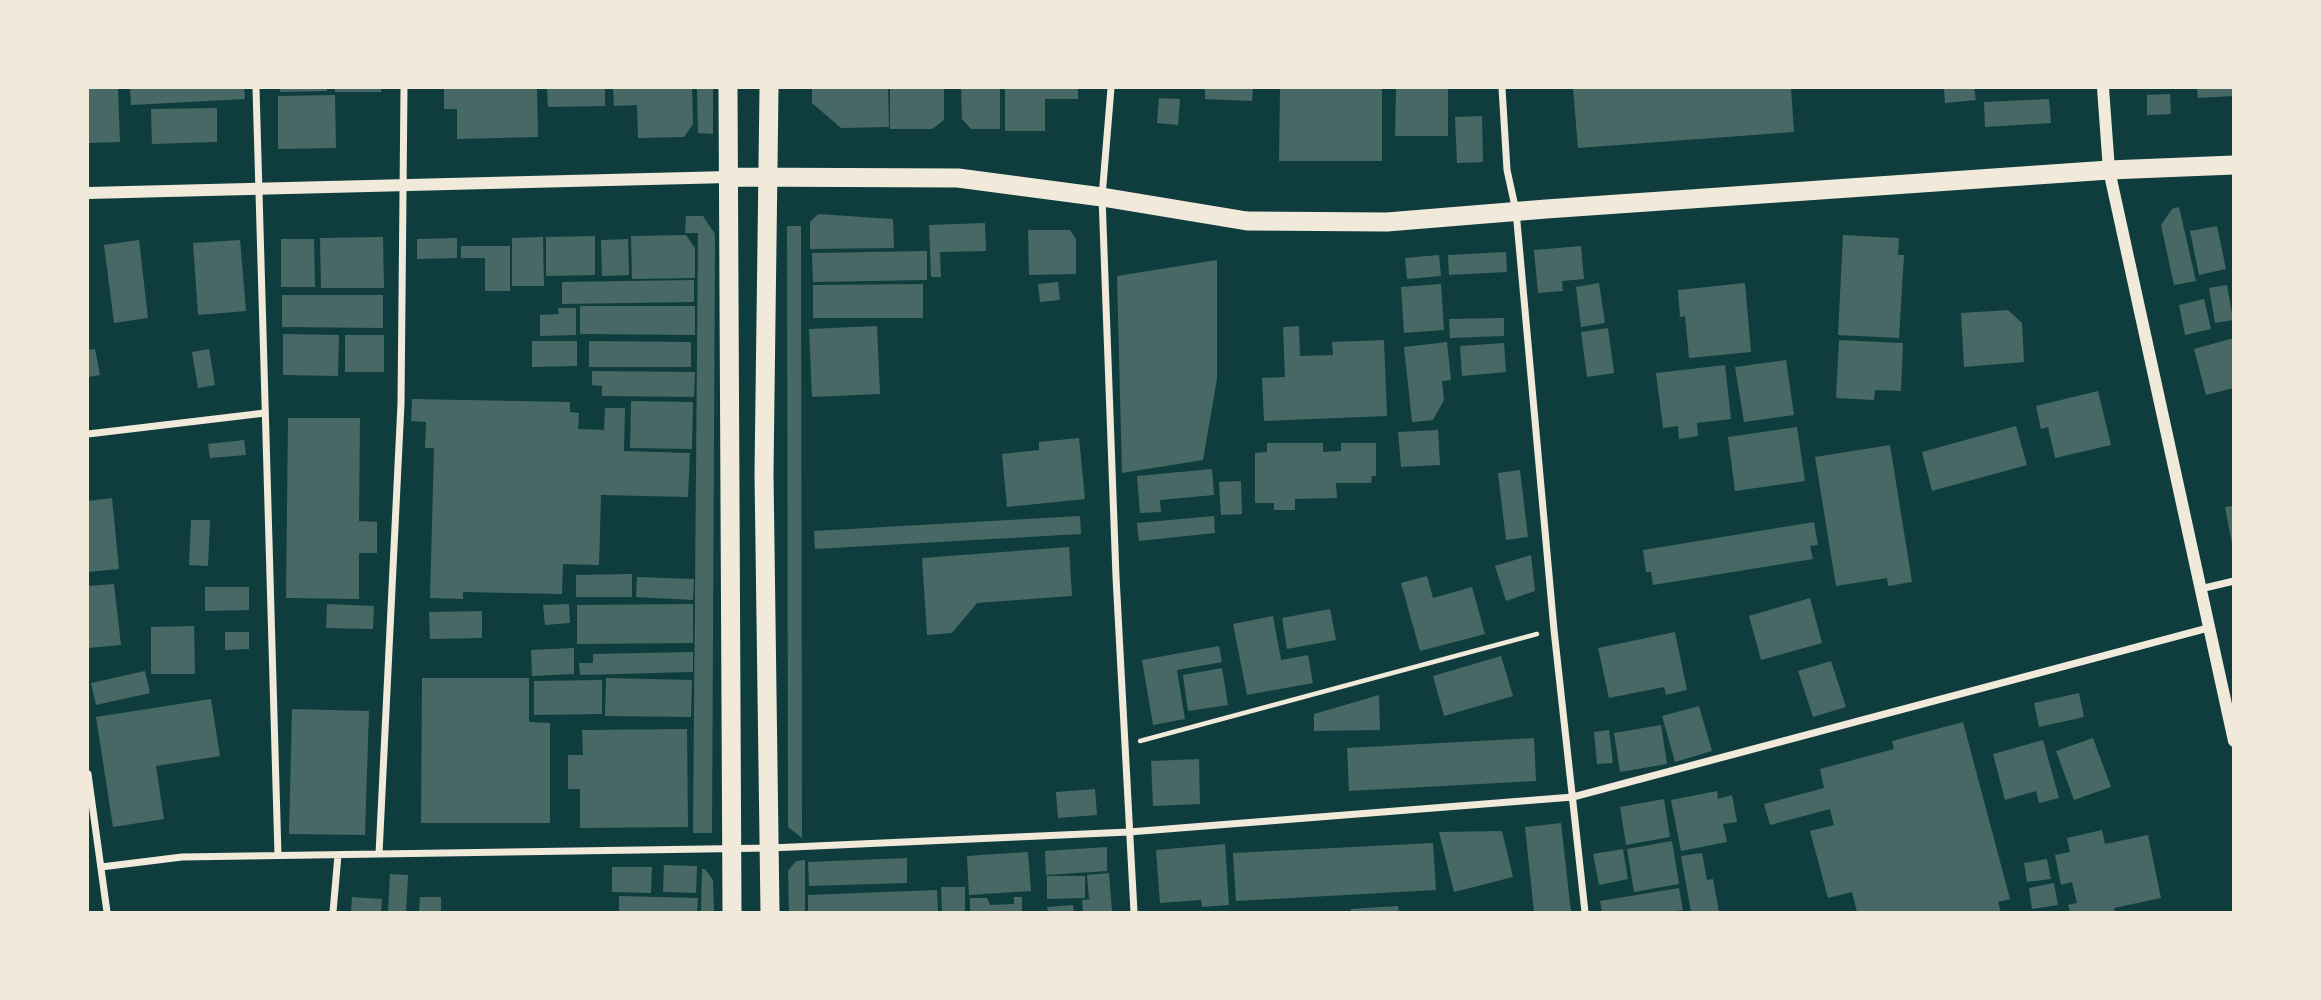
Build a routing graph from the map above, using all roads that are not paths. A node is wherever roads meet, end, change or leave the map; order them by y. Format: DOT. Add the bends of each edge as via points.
graph roads {
  1 [pos="256,88"];
  2 [pos="404,88"];
  3 [pos="728,88"];
  4 [pos="769,88"];
  5 [pos="1111,88"];
  6 [pos="1502,88"];
  7 [pos="2102,88"];
  8 [pos="2234,165"];
  9 [pos="2109,170"];
  10 [pos="729,177"];
  11 [pos="767,177"];
  12 [pos="402,185"];
  13 [pos="259,189"];
  14 [pos="88,193"];
  15 [pos="1102,197"];
  16 [pos="1516,211"];
  17 [pos="265,413"];
  18 [pos="88,434"];
  19 [pos="2234,581"];
  20 [pos="2200,589"];
  21 [pos="2208,628"];
  22 [pos="2234,741"];
  23 [pos="88,774"];
  24 [pos="1573,797"];
  25 [pos="1129,832"];
  26 [pos="770,848"];
  27 [pos="733,849"];
  28 [pos="379,854"];
  29 [pos="278,855"];
  30 [pos="338,855"];
  31 [pos="101,867"];
  32 [pos="107,912"];
  33 [pos="332,912"];
  34 [pos="732,912"];
  35 [pos="770,912"];
  36 [pos="1134,912"];
  37 [pos="1585,912"];
  1 -- 13 [label="street"];
  2 -- 12 [label="street"];
  3 -- 10 [label="highway"];
  4 -- 11 [label="highway"];
  5 -- 15 [label="street"];
  6 -- 16 [label="street" via="1507,170"];
  7 -- 9 [label="street"];
  8 -- 9 [label="highway"];
  9 -- 16 [label="highway"];
  9 -- 20 [label="street"];
  10 -- 11 [label="highway"];
  10 -- 12 [label="street"];
  10 -- 27 [label="highway"];
  11 -- 15 [label="highway" via="958,178"];
  11 -- 26 [label="highway" via="764,473"];
  12 -- 13 [label="street"];
  12 -- 28 [label="street" via="401,404"];
  13 -- 14 [label="street"];
  13 -- 17 [label="street"];
  15 -- 16 [label="highway" via="1247,221 1387,222"];
  15 -- 25 [label="street"];
  16 -- 24 [label="street"];
  17 -- 18 [label="street"];
  17 -- 29 [label="street"];
  19 -- 20 [label="street"];
  20 -- 21 [label="street"];
  21 -- 22 [label="street"];
  21 -- 24 [label="street"];
  23 -- 31 [label="street"];
  24 -- 25 [label="street"];
  24 -- 37 [label="street"];
  25 -- 26 [label="street"];
  25 -- 36 [label="street"];
  26 -- 27 [label="street"];
  26 -- 35 [label="highway"];
  27 -- 28 [label="street"];
  27 -- 34 [label="highway"];
  28 -- 30 [label="street"];
  29 -- 30 [label="street"];
  29 -- 31 [label="street" via="182,857"];
  30 -- 33 [label="street"];
  31 -- 32 [label="street"];
}
